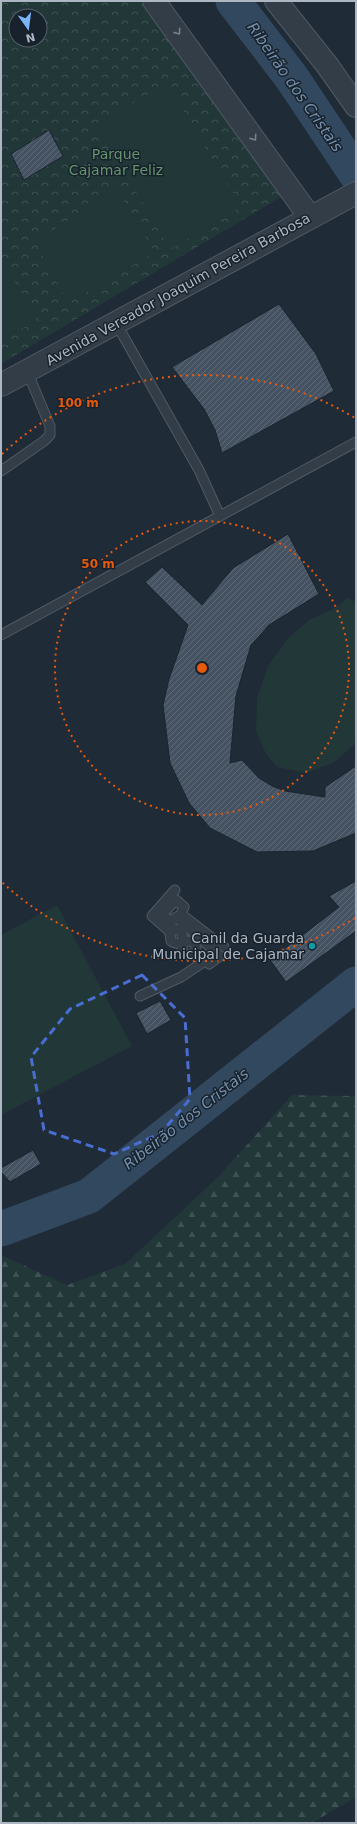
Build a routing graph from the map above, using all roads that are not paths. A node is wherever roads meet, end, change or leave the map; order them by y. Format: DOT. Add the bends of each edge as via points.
graph roads {
  1 [pos="154,1"];
  2 [pos="276,1"];
  3 [pos="356,106"];
  4 [pos="352,195"];
  5 [pos="310,217"];
  6 [pos="116,323"];
  7 [pos="27,372"];
  8 [pos="1,385"];
  9 [pos="356,442"];
  10 [pos="1,471"];
  11 [pos="220,516"];
  12 [pos="1,635"];
  13 [pos="175,890"];
  14 [pos="224,947"];
  15 [pos="205,961"];
  16 [pos="140,996"];
  1 -- 5 [label="street, one-way"];
  2 -- 3 [label="street"];
  4 -- 5 [label="street, Avenida Vereador Joaquim Pereira Barbosa"];
  5 -- 6 [label="street, Avenida Vereador Joaquim Pereira Barbosa"];
  6 -- 7 [label="street, Avenida Vereador Joaquim Pereira Barbosa"];
  6 -- 11 [label="lane" via="199,470"];
  7 -- 8 [label="street, Avenida Vereador Joaquim Pereira Barbosa"];
  7 -- 10 [label="lane" via="50,426 50,435"];
  9 -- 11 [label="lane"];
  11 -- 12 [label="lane"];
  13 -- 15 [label="lane" via="152,916 170,932 174,929 181,931 183,943 192,941 196,945 194,952"];
  14 -- 15 [label="lane" via="181,914 184,907 176,900 162,914 172,922 176,917 220,956 209,964"];
  15 -- 16 [label="lane" via="181,977"];
}
